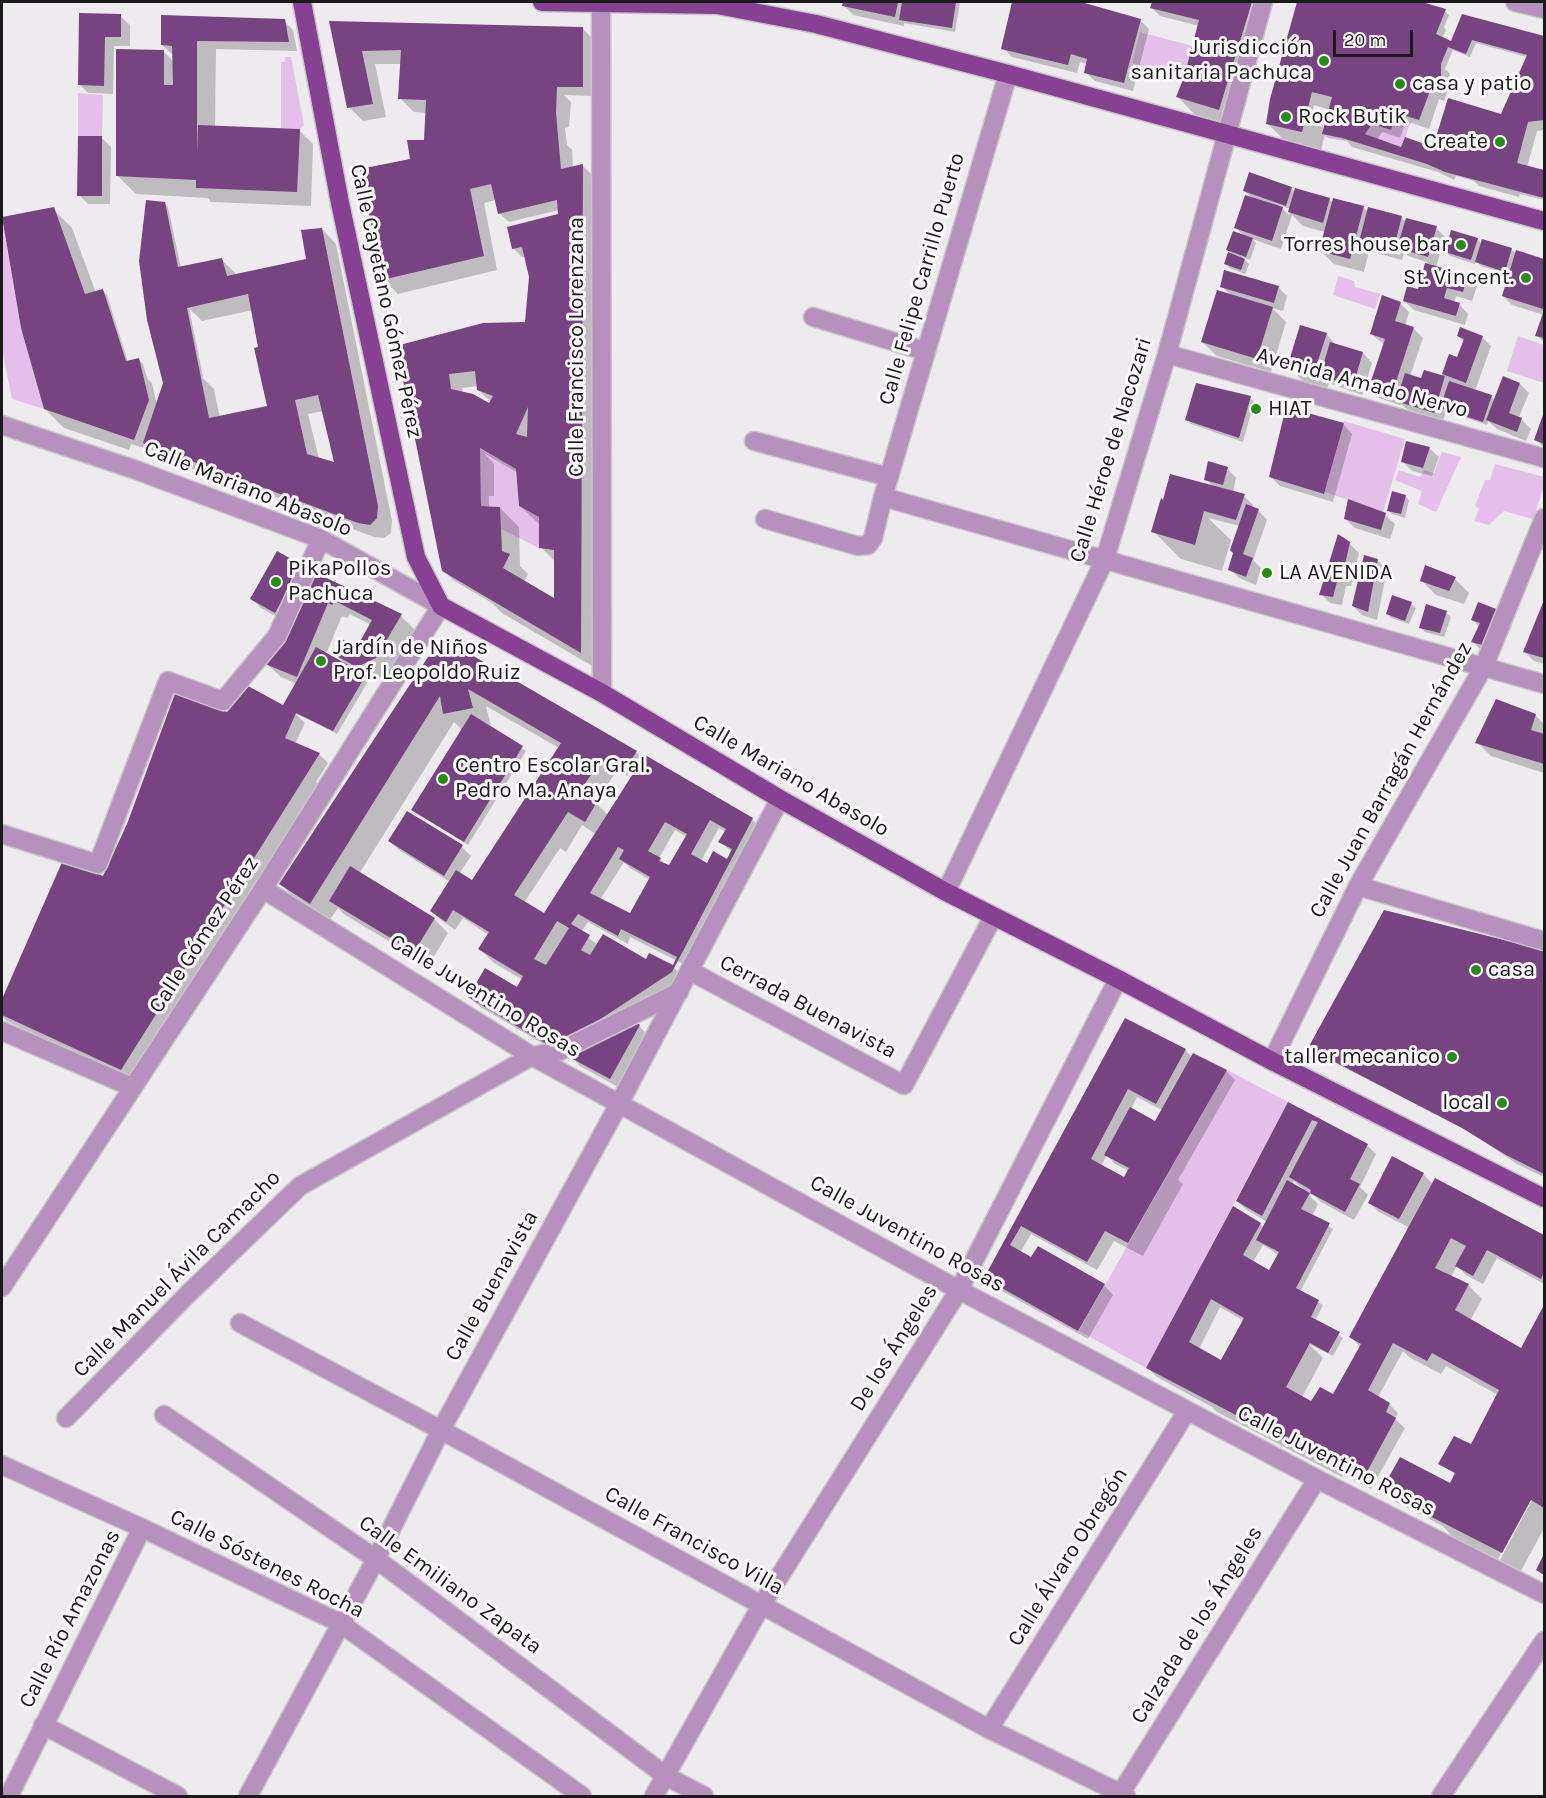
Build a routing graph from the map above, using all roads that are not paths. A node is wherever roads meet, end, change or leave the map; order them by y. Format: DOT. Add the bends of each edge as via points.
graph roads {
  1 [pos="302,2"];
  2 [pos="542,2"];
  3 [pos="1263,2"];
  4 [pos="1515,2"];
  5 [pos="601,3"];
  6 [pos="1545,9"];
  7 [pos="1008,74"];
  8 [pos="1228,134"];
  9 [pos="1545,221"];
  10 [pos="813,317"];
  11 [pos="925,351"];
  12 [pos="1167,354"];
  13 [pos="2,425"];
  14 [pos="754,441"];
  15 [pos="1545,458"];
  16 [pos="889,477"];
  17 [pos="883,497"];
  18 [pos="1545,518"];
  19 [pos="765,519"];
  20 [pos="321,539"];
  21 [pos="1105,559"];
  22 [pos="441,606"];
  23 [pos="1484,666"];
  24 [pos="1545,684"];
  25 [pos="602,693"];
  26 [pos="780,799"];
  27 [pos="2,834"];
  28 [pos="1358,886"];
  29 [pos="263,889"];
  30 [pos="946,892"];
  31 [pos="993,917"];
  32 [pos="1545,941"];
  33 [pos="690,971"];
  34 [pos="1118,979"];
  35 [pos="679,992"];
  36 [pos="2,1031"];
  37 [pos="532,1056"];
  38 [pos="1272,1061"];
  39 [pos="132,1087"];
  40 [pos="619,1104"];
  41 [pos="1545,1198"];
  42 [pos="2,1287"];
  43 [pos="959,1290"];
  44 [pos="240,1323"];
  45 [pos="1187,1411"];
  46 [pos="164,1415"];
  47 [pos="66,1418"];
  48 [pos="441,1430"];
  49 [pos="2,1465"];
  50 [pos="1317,1479"];
  51 [pos="142,1528"];
  52 [pos="376,1559"];
  53 [pos="1545,1594"];
  54 [pos="761,1606"];
  55 [pos="340,1623"];
  56 [pos="1545,1641"];
  57 [pos="43,1725"];
  58 [pos="988,1729"];
  59 [pos="666,1776"];
  60 [pos="1122,1796"];
  61 [pos="9,1797"];
  62 [pos="178,1797"];
  63 [pos="248,1797"];
  64 [pos="582,1797"];
  65 [pos="654,1797"];
  66 [pos="704,1797"];
  67 [pos="1442,1797"];
  1 -- 22 [label="main road, Calle Cayetano Gómez Pérez" via="340,203 416,557"];
  2 -- 5 [label="main road"];
  3 -- 8 [label="street, Calle Héroe de Nacozari"];
  4 -- 6 [label="street"];
  5 -- 7 [label="main road" via="717,5 816,24"];
  5 -- 25 [label="street, Calle Francisco Lorenzana"];
  7 -- 8 [label="main road"];
  7 -- 11 [label="street, Calle Felipe Carrillo Puerto"];
  8 -- 9 [label="main road"];
  8 -- 12 [label="street, Calle Héroe de Nacozari"];
  10 -- 11 [label="street"];
  11 -- 16 [label="street, Calle Felipe Carrillo Puerto"];
  12 -- 15 [label="street, Avenida Amado Nervo"];
  12 -- 21 [label="street, Calle Héroe de Nacozari"];
  13 -- 20 [label="street, Calle Mariano Abasolo"];
  14 -- 16 [label="street"];
  16 -- 17 [label="street, Calle Felipe Carrillo Puerto"];
  17 -- 19 [label="street, Calle Felipe Carrillo Puerto" via="868,545 858,546"];
  17 -- 21 [label="street"];
  18 -- 23 [label="street, Calle Juan Barragán Hernández"];
  20 -- 22 [label="street, Calle Mariano Abasolo"];
  20 -- 27 [label="street" via="278,636 223,701 168,681 98,864"];
  21 -- 23 [label="street"];
  21 -- 30 [label="street, Calle Héroe de Nacozari"];
  22 -- 25 [label="main road, Calle Mariano Abasolo"];
  22 -- 29 [label="street, Calle Gómez Pérez"];
  23 -- 24 [label="street"];
  23 -- 28 [label="street, Calle Juan Barragán Hernández"];
  25 -- 26 [label="main road, Calle Mariano Abasolo"];
  26 -- 30 [label="main road, Calle Mariano Abasolo"];
  26 -- 33 [label="street, Calle Buenavista"];
  28 -- 32 [label="street"];
  28 -- 38 [label="street, Calle Juan Barragán Hernández"];
  29 -- 37 [label="street, Calle Juventino Rosas"];
  29 -- 39 [label="street, Calle Gómez Pérez"];
  30 -- 31 [label="main road, Calle Mariano Abasolo"];
  31 -- 33 [label="street, Cerrada Buenavista" via="904,1085"];
  31 -- 34 [label="main road, Calle Mariano Abasolo"];
  33 -- 35 [label="street, Calle Buenavista"];
  34 -- 38 [label="main road, Calle Mariano Abasolo"];
  34 -- 43 [label="street, De los Ángeles"];
  35 -- 37 [label="street, Calle Manuel Ávila Camacho" via="560,1051"];
  35 -- 40 [label="street, Calle Buenavista"];
  36 -- 39 [label="street"];
  37 -- 40 [label="street, Calle Juventino Rosas"];
  37 -- 47 [label="street, Calle Manuel Ávila Camacho" via="300,1186"];
  38 -- 41 [label="main road, Calle Mariano Abasolo"];
  39 -- 42 [label="street, Calle Gómez Pérez"];
  40 -- 43 [label="street, Calle Juventino Rosas"];
  40 -- 48 [label="street, Calle Buenavista"];
  43 -- 45 [label="street, Calle Juventino Rosas"];
  43 -- 54 [label="street, De los Ángeles"];
  44 -- 48 [label="street, Calle Francisco Villa"];
  45 -- 50 [label="street, Calle Juventino Rosas"];
  45 -- 58 [label="street, Calle Álvaro Obregón"];
  46 -- 52 [label="street, Calle Emiliano Zapata"];
  48 -- 52 [label="street, Calle Buenavista"];
  48 -- 54 [label="street, Calle Francisco Villa"];
  49 -- 51 [label="street, Calle Sóstenes Rocha"];
  50 -- 53 [label="street, Calle Juventino Rosas"];
  50 -- 60 [label="street, Calzada de los Ángeles"];
  51 -- 55 [label="street, Calle Sóstenes Rocha"];
  51 -- 57 [label="street, Calle Río Amazonas"];
  52 -- 55 [label="street, Calle Buenavista"];
  52 -- 59 [label="street, Calle Emiliano Zapata"];
  54 -- 58 [label="street, Calle Francisco Villa"];
  54 -- 59 [label="street, De los Ángeles"];
  55 -- 63 [label="street, Calle Buenavista"];
  55 -- 64 [label="street, Calle Sóstenes Rocha"];
  56 -- 67 [label="street"];
  57 -- 61 [label="street, Calle Río Amazonas"];
  57 -- 62 [label="street"];
  58 -- 60 [label="street, Calle Francisco Villa"];
  59 -- 65 [label="street, De los Ángeles"];
  59 -- 66 [label="street, Calle Emiliano Zapata"];
}
